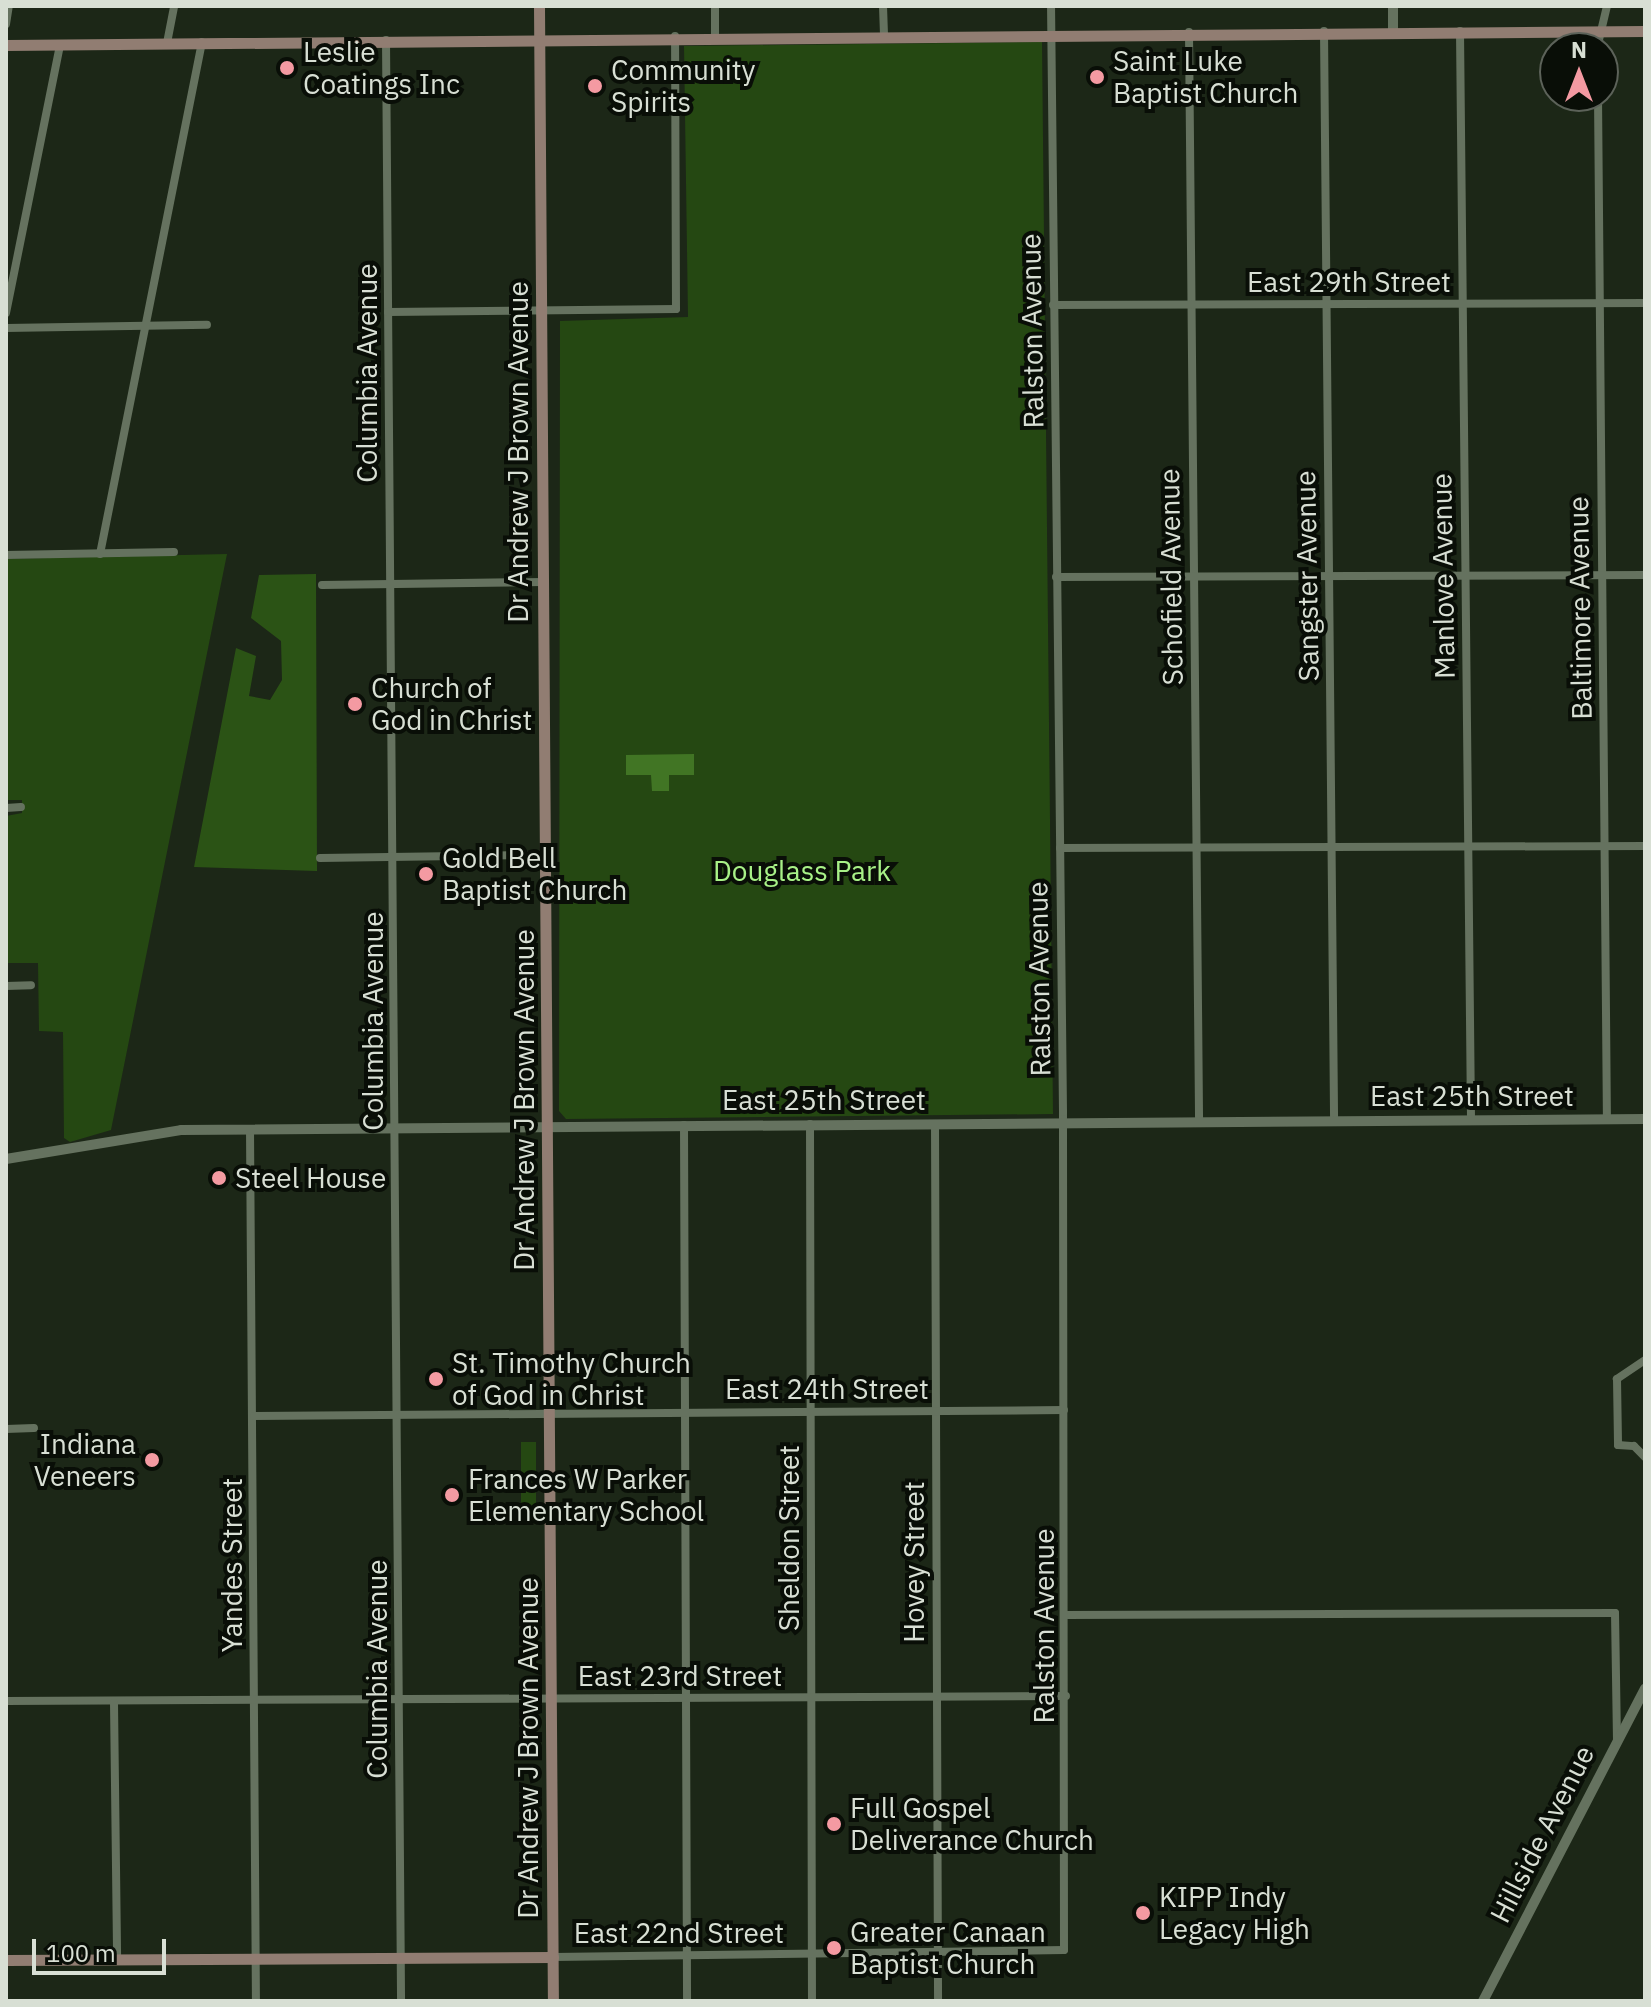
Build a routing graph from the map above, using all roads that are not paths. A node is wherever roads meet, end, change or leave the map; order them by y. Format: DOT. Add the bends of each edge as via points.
graph roads {
  1 [pos="9,6"];
  2 [pos="174,6"];
  3 [pos="539,6"];
  4 [pos="715,6"];
  5 [pos="883,6"];
  6 [pos="1051,6"];
  7 [pos="1393,6"];
  8 [pos="1607,6"];
  9 [pos="6,24"];
  10 [pos="1324,31"];
  11 [pos="1393,31"];
  12 [pos="1460,31"];
  13 [pos="1601,31"];
  14 [pos="1645,31"];
  15 [pos="1051,32"];
  16 [pos="1189,32"];
  17 [pos="884,34"];
  18 [pos="675,36"];
  19 [pos="715,36"];
  20 [pos="539,38"];
  21 [pos="386,40"];
  22 [pos="202,42"];
  23 [pos="167,43"];
  24 [pos="6,45"];
  25 [pos="60,45"];
  26 [pos="1598,112"];
  27 [pos="1463,303"];
  28 [pos="1599,303"];
  29 [pos="1645,303"];
  30 [pos="1190,304"];
  31 [pos="1327,304"];
  32 [pos="1053,305"];
  33 [pos="541,310"];
  34 [pos="388,312"];
  35 [pos="6,313"];
  36 [pos="207,325"];
  37 [pos="146,326"];
  38 [pos="6,328"];
  39 [pos="174,552"];
  40 [pos="100,554"];
  41 [pos="6,555"];
  42 [pos="1329,574"];
  43 [pos="1193,575"];
  44 [pos="1465,575"];
  45 [pos="1601,575"];
  46 [pos="1645,575"];
  47 [pos="1056,577"];
  48 [pos="543,582"];
  49 [pos="390,584"];
  50 [pos="322,585"];
  51 [pos="21,807"];
  52 [pos="6,808"];
  53 [pos="1604,846"];
  54 [pos="1645,846"];
  55 [pos="1196,847"];
  56 [pos="1332,847"];
  57 [pos="1468,847"];
  58 [pos="1060,848"];
  59 [pos="393,854"];
  60 [pos="546,855"];
  61 [pos="320,858"];
  62 [pos="31,985"];
  63 [pos="6,986"];
  64 [pos="1471,1119"];
  65 [pos="1607,1119"];
  66 [pos="1645,1119"];
  67 [pos="1334,1121"];
  68 [pos="1062,1122"];
  69 [pos="1199,1122"];
  70 [pos="810,1124"];
  71 [pos="935,1124"];
  72 [pos="684,1125"];
  73 [pos="548,1126"];
  74 [pos="396,1127"];
  75 [pos="250,1129"];
  76 [pos="6,1159"];
  77 [pos="1645,1360"];
  78 [pos="1064,1410"];
  79 [pos="810,1411"];
  80 [pos="935,1411"];
  81 [pos="685,1412"];
  82 [pos="550,1414"];
  83 [pos="397,1415"];
  84 [pos="254,1416"];
  85 [pos="34,1428"];
  86 [pos="6,1429"];
  87 [pos="1645,1457"];
  88 [pos="1066,1615"];
  89 [pos="1645,1689"];
  90 [pos="1066,1696"];
  91 [pos="812,1697"];
  92 [pos="937,1697"];
  93 [pos="552,1699"];
  94 [pos="687,1699"];
  95 [pos="254,1700"];
  96 [pos="399,1700"];
  97 [pos="6,1701"];
  98 [pos="114,1703"];
  99 [pos="1617,1742"];
  100 [pos="1064,1950"];
  101 [pos="937,1954"];
  102 [pos="812,1956"];
  103 [pos="553,1957"];
  104 [pos="687,1957"];
  105 [pos="117,1959"];
  106 [pos="256,1959"];
  107 [pos="400,1959"];
  108 [pos="6,1960"];
  109 [pos="256,2001"];
  110 [pos="401,2001"];
  111 [pos="553,2001"];
  112 [pos="687,2001"];
  113 [pos="812,2001"];
  114 [pos="938,2001"];
  115 [pos="1483,2001"];
  1 -- 9 [label="street"];
  2 -- 23 [label="street"];
  3 -- 20 [label="main road, Dr Andrew J Brown Avenue"];
  4 -- 19 [label="street"];
  5 -- 17 [label="street"];
  6 -- 15 [label="street, Ralston Avenue"];
  7 -- 11 [label="street"];
  8 -- 13 [label="street"];
  10 -- 11 [label="main road"];
  10 -- 16 [label="main road"];
  10 -- 31 [label="street, Sangster Avenue"];
  11 -- 12 [label="main road"];
  12 -- 13 [label="main road"];
  12 -- 27 [label="street, Manlove Avenue"];
  13 -- 14 [label="main road"];
  15 -- 16 [label="main road"];
  15 -- 17 [label="main road"];
  15 -- 32 [label="street, Ralston Avenue"];
  16 -- 30 [label="street, Schofield Avenue"];
  17 -- 19 [label="main road"];
  18 -- 19 [label="main road"];
  18 -- 20 [label="main road"];
  18 -- 33 [label="street" via="676,309"];
  20 -- 21 [label="main road"];
  20 -- 33 [label="main road, Dr Andrew J Brown Avenue"];
  21 -- 22 [label="main road"];
  21 -- 34 [label="street, Columbia Avenue"];
  22 -- 23 [label="main road"];
  22 -- 37 [label="street"];
  23 -- 25 [label="main road"];
  24 -- 25 [label="main road"];
  25 -- 35 [label="street"];
  26 -- 28 [label="street, Baltimore Avenue"];
  27 -- 28 [label="street, East 29th Street"];
  27 -- 31 [label="street, East 29th Street"];
  27 -- 44 [label="street, Manlove Avenue"];
  28 -- 29 [label="street, East 29th Street"];
  28 -- 45 [label="street, Baltimore Avenue"];
  30 -- 31 [label="street, East 29th Street"];
  30 -- 32 [label="street, East 29th Street"];
  30 -- 43 [label="street, Schofield Avenue"];
  31 -- 42 [label="street, Sangster Avenue"];
  32 -- 47 [label="street, Ralston Avenue"];
  33 -- 34 [label="street"];
  33 -- 48 [label="main road, Dr Andrew J Brown Avenue"];
  34 -- 49 [label="street, Columbia Avenue"];
  36 -- 37 [label="street"];
  37 -- 38 [label="street"];
  37 -- 40 [label="street"];
  39 -- 40 [label="street"];
  40 -- 41 [label="street"];
  42 -- 43 [label="street"];
  42 -- 44 [label="street"];
  42 -- 56 [label="street, Sangster Avenue"];
  43 -- 47 [label="street"];
  43 -- 55 [label="street, Schofield Avenue"];
  44 -- 45 [label="street"];
  44 -- 57 [label="street, Manlove Avenue"];
  45 -- 46 [label="street"];
  45 -- 53 [label="street, Baltimore Avenue"];
  47 -- 58 [label="street, Ralston Avenue"];
  48 -- 49 [label="street"];
  48 -- 60 [label="main road, Dr Andrew J Brown Avenue"];
  49 -- 50 [label="street"];
  49 -- 59 [label="street, Columbia Avenue"];
  51 -- 52 [label="street"];
  53 -- 54 [label="street"];
  53 -- 57 [label="street"];
  53 -- 65 [label="street, Baltimore Avenue"];
  55 -- 56 [label="street"];
  55 -- 58 [label="street"];
  55 -- 69 [label="street, Schofield Avenue"];
  56 -- 57 [label="street"];
  56 -- 67 [label="street, Sangster Avenue"];
  57 -- 64 [label="street, Manlove Avenue"];
  58 -- 68 [label="street, Ralston Avenue"];
  59 -- 60 [label="street"];
  59 -- 61 [label="street"];
  59 -- 74 [label="street, Columbia Avenue"];
  60 -- 73 [label="main road, Dr Andrew J Brown Avenue"];
  62 -- 63 [label="street"];
  64 -- 65 [label="street, East 25th Street"];
  64 -- 67 [label="street, East 25th Street"];
  65 -- 66 [label="street, East 25th Street"];
  67 -- 69 [label="street, East 25th Street"];
  68 -- 69 [label="street, East 25th Street"];
  68 -- 71 [label="street, East 25th Street"];
  68 -- 78 [label="street, Ralston Avenue"];
  70 -- 71 [label="street, East 25th Street"];
  70 -- 72 [label="street, East 25th Street"];
  70 -- 79 [label="street, Sheldon Street"];
  71 -- 80 [label="street, Hovey Street"];
  72 -- 73 [label="street, East 25th Street"];
  72 -- 81 [label="street"];
  73 -- 74 [label="street, East 25th Street"];
  73 -- 82 [label="main road, Dr Andrew J Brown Avenue"];
  74 -- 75 [label="street, East 25th Street"];
  74 -- 83 [label="street, Columbia Avenue"];
  75 -- 76 [label="street, East 25th Street" via="170,1131"];
  75 -- 84 [label="street, Yandes Street"];
  77 -- 87 [label="street" via="1617,1379 1618,1445 1634,1446"];
  78 -- 80 [label="street, East 24th Street"];
  78 -- 88 [label="street, Ralston Avenue"];
  79 -- 80 [label="street, East 24th Street"];
  79 -- 81 [label="street, East 24th Street"];
  79 -- 91 [label="street, Sheldon Street"];
  80 -- 92 [label="street, Hovey Street"];
  81 -- 82 [label="street, East 24th Street"];
  81 -- 94 [label="street"];
  82 -- 83 [label="street, East 24th Street"];
  82 -- 93 [label="main road, Dr Andrew J Brown Avenue"];
  83 -- 84 [label="street, East 24th Street"];
  83 -- 96 [label="street, Columbia Avenue"];
  84 -- 95 [label="street, Yandes Street"];
  85 -- 86 [label="street"];
  88 -- 90 [label="street, Ralston Avenue"];
  88 -- 99 [label="street" via="1615,1613"];
  89 -- 99 [label="street, Hillside Avenue"];
  90 -- 92 [label="street, East 23rd Street"];
  90 -- 100 [label="street, Ralston Avenue"];
  91 -- 92 [label="street, East 23rd Street"];
  91 -- 94 [label="street, East 23rd Street"];
  91 -- 102 [label="street, Sheldon Street"];
  92 -- 101 [label="street, Hovey Street"];
  93 -- 94 [label="street, East 23rd Street"];
  93 -- 96 [label="street, East 23rd Street"];
  93 -- 103 [label="main road, Dr Andrew J Brown Avenue"];
  94 -- 104 [label="street"];
  95 -- 96 [label="street, East 23rd Street"];
  95 -- 98 [label="street, East 23rd Street"];
  95 -- 106 [label="street, Yandes Street"];
  96 -- 107 [label="street, Columbia Avenue"];
  97 -- 98 [label="street, East 23rd Street"];
  98 -- 105 [label="street"];
  99 -- 115 [label="street, Hillside Avenue"];
  100 -- 101 [label="street, East 22nd Street"];
  101 -- 102 [label="street, East 22nd Street"];
  101 -- 114 [label="street, Hovey Street"];
  102 -- 104 [label="street, East 22nd Street"];
  102 -- 113 [label="street, Sheldon Street"];
  103 -- 104 [label="street, East 22nd Street"];
  103 -- 107 [label="main road, East 22nd Street"];
  103 -- 111 [label="main road, Dr Andrew J Brown Avenue"];
  104 -- 112 [label="street"];
  105 -- 106 [label="main road, East 22nd Street"];
  105 -- 108 [label="main road, East 22nd Street"];
  106 -- 107 [label="main road, East 22nd Street"];
  106 -- 109 [label="street, Yandes Street"];
  107 -- 110 [label="street, Columbia Avenue"];
}
